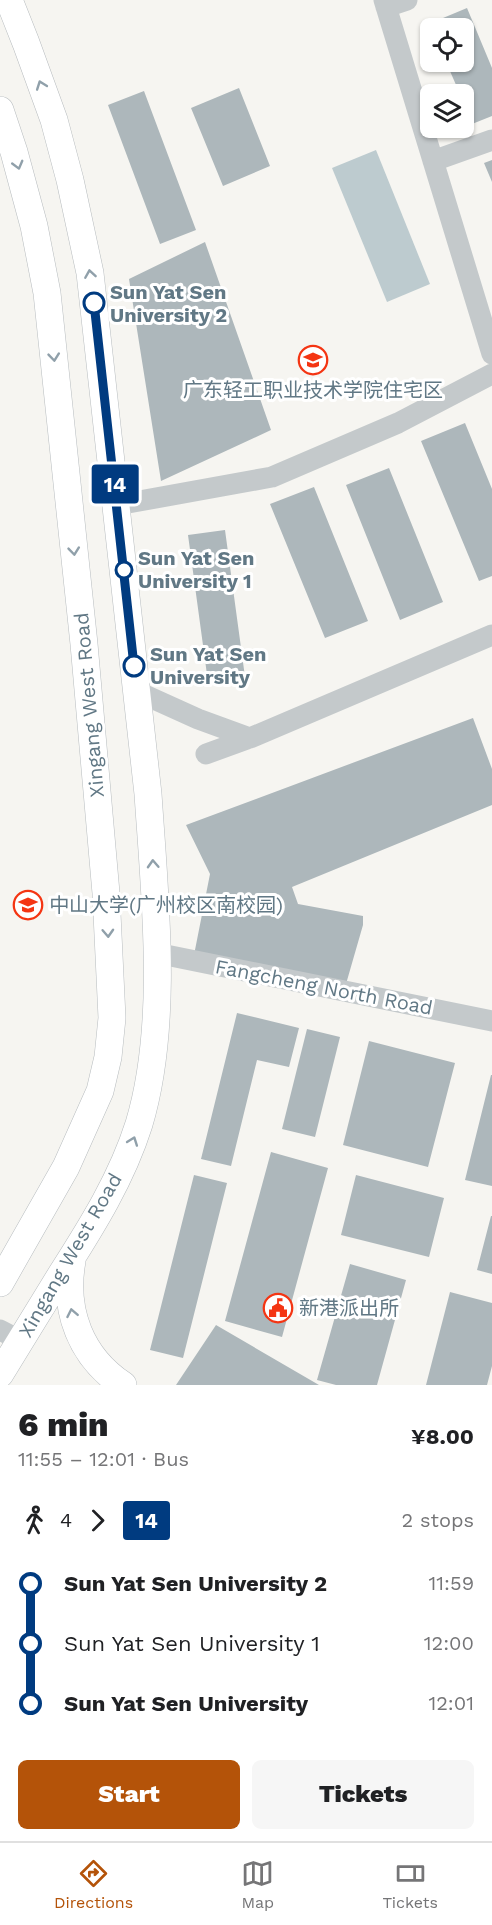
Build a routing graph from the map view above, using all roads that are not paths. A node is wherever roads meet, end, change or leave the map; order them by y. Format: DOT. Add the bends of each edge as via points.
graph roads {
  1 [pos="9,0"];
  2 [pos="407,0"];
  3 [pos="385,4"];
  4 [pos="0,110"];
  5 [pos="492,140"];
  6 [pos="433,161"];
  7 [pos="492,354"];
  8 [pos="492,374"];
  9 [pos="117,506"];
  10 [pos="492,634"];
  11 [pos="136,691"];
  12 [pos="250,738"];
  13 [pos="206,754"];
  14 [pos="156,953"];
  15 [pos="492,1021"];
  16 [pos="73,1257"];
  17 [pos="0,1283"];
  18 [pos="10,1335"];
  19 [pos="0,1374"];
  20 [pos="113,1384"];
  9 -- 1 [label="main road, Xingang West Road, one-way" via="86,249 54,120"];
  2 -- 3 [label="street"];
  3 -- 6 [label="street"];
  4 -- 17 [label="main road, Xingang West Road, one-way" via="34,226 47,293 84,644 112,1018 100,1091 66,1167"];
  5 -- 6 [label="street"];
  6 -- 7 [label="street"];
  8 -- 9 [label="street" via="398,423 272,477"];
  9 -- 11 [label="main road, Xingang West Road"];
  10 -- 12 [label="street"];
  11 -- 12 [label="street"];
  14 -- 11 [label="main road, Xingang West Road, one-way" via="151,836"];
  12 -- 13 [label="street"];
  14 -- 15 [label="street, Fangcheng North Road"];
  16 -- 14 [label="main road, Xingang West Road, one-way" via="116,1182 139,1123 149,1082"];
  16 -- 18 [label="main road, Xingang West Road"];
  20 -- 16 [label="main road, one-way" via="83,1343 74,1323 70,1288"];
  18 -- 19 [label="main road, Xingang West Road"];
}
